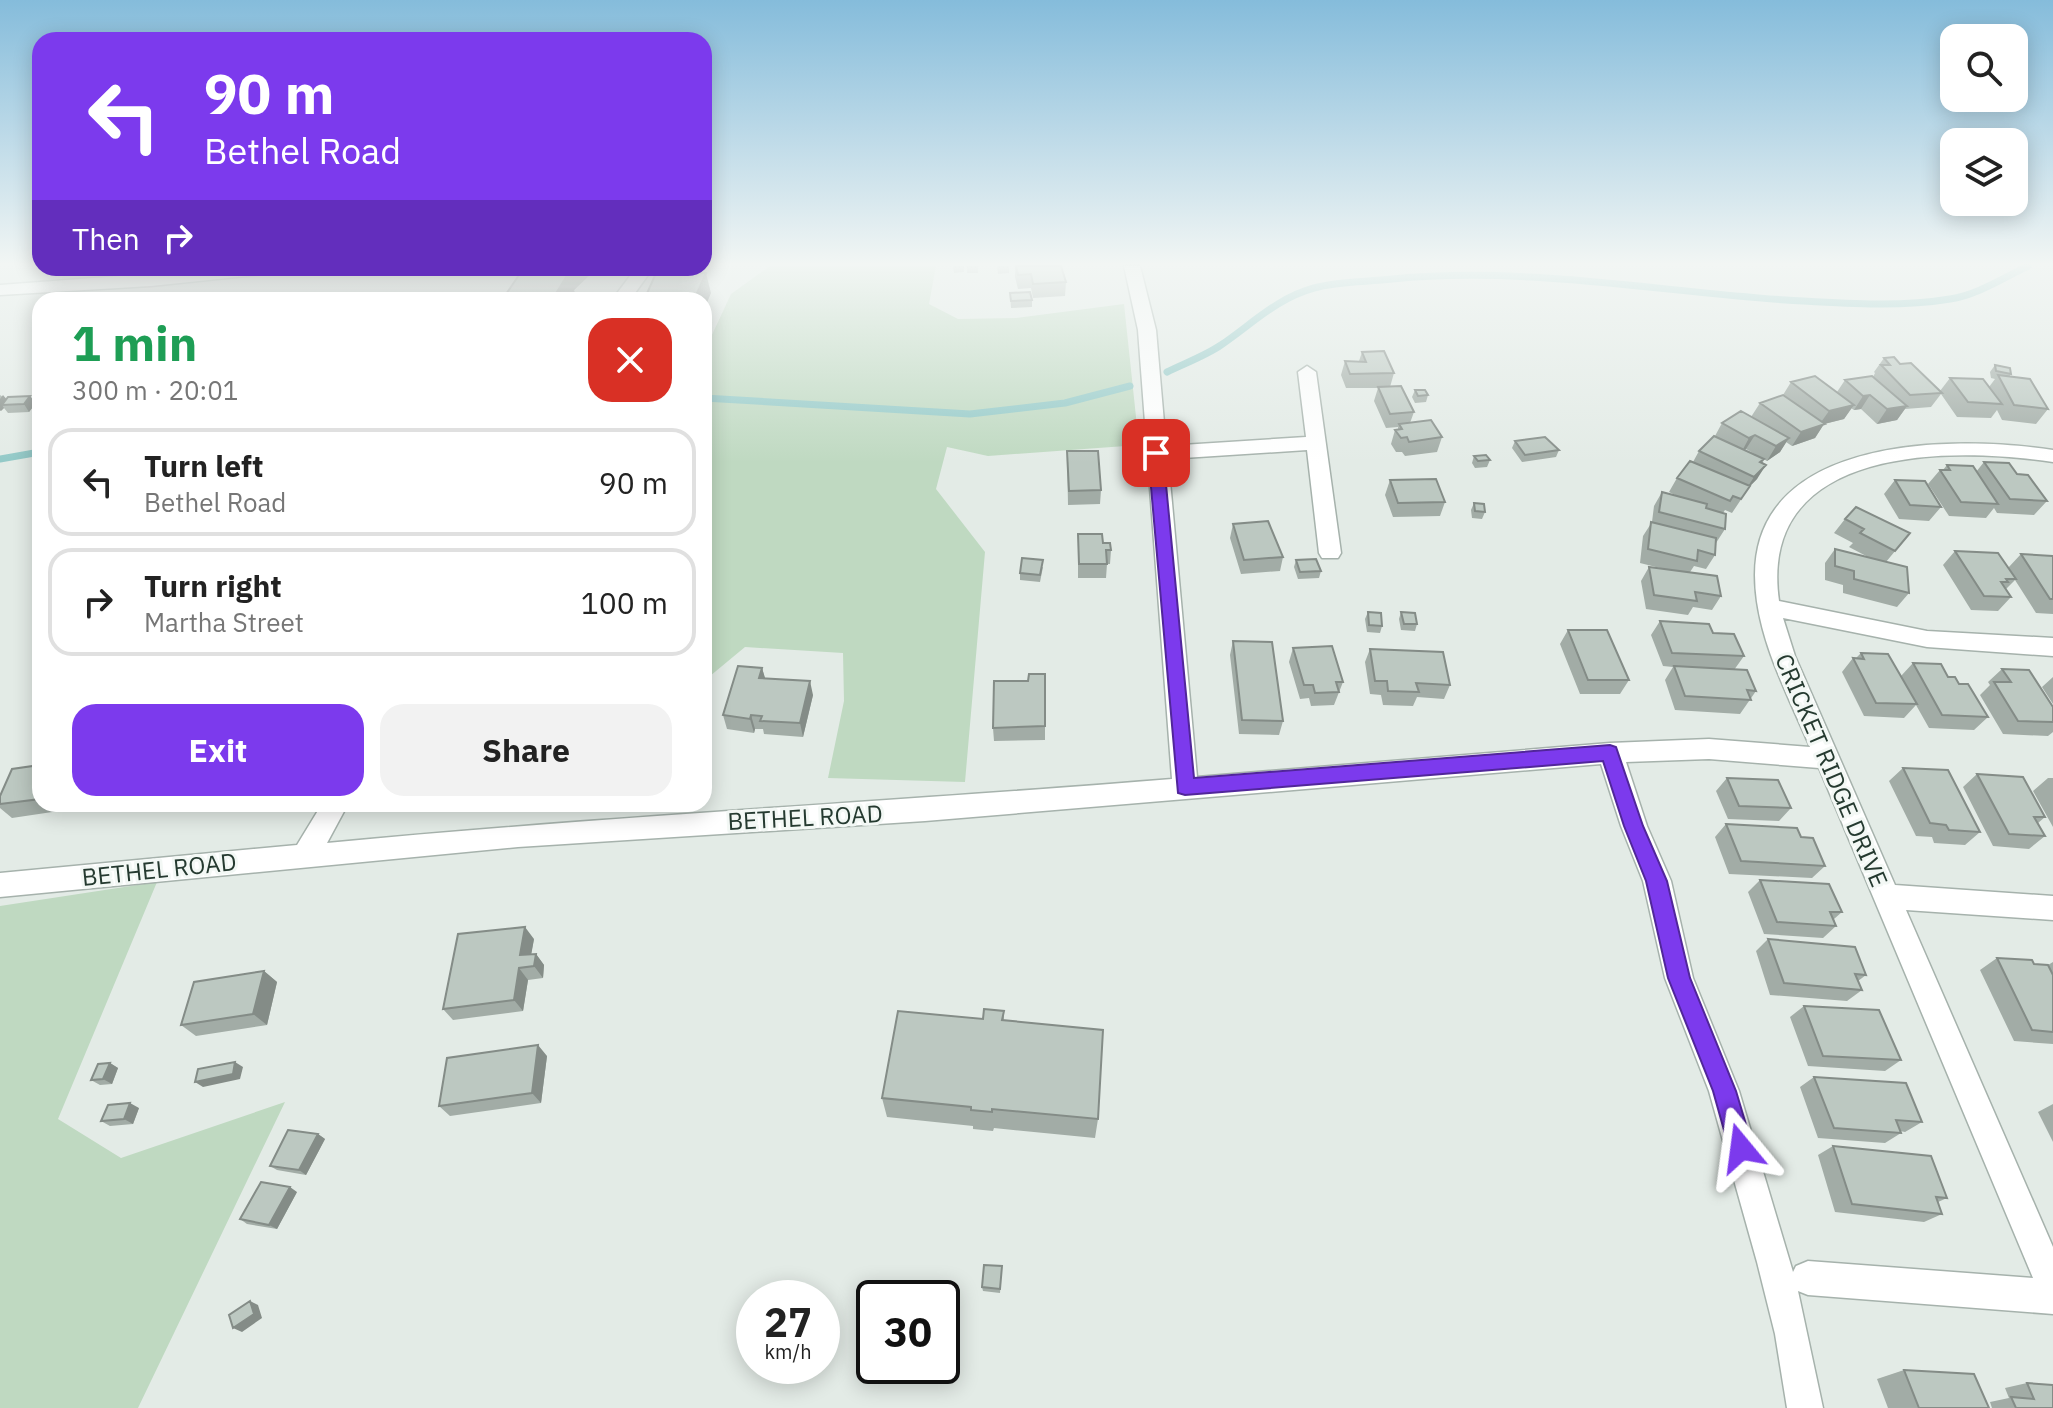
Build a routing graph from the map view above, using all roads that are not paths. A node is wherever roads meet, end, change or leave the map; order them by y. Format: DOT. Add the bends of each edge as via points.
graph roads {
  1 [pos="1147,332"];
  2 [pos="1307,372"];
  3 [pos="1316,443"];
  4 [pos="1156,453"];
  5 [pos="2053,456"];
  6 [pos="1330,553"];
  7 [pos="1768,607"];
  8 [pos="2053,647"];
  9 [pos="1610,753"];
  10 [pos="1828,759"];
  11 [pos="1185,787"];
  12 [pos="330,812"];
  13 [pos="306,855"];
  14 [pos="0,885"];
  15 [pos="1885,896"];
  16 [pos="2053,908"];
  17 [pos="1808,1278"];
  18 [pos="2053,1286"];
  19 [pos="2053,1297"];
  20 [pos="1805,1408"];
  1 -- 4 [label="street"];
  2 -- 3 [label="street"];
  3 -- 4 [label="street"];
  3 -- 6 [label="street"];
  4 -- 11 [label="street"];
  5 -- 7 [label="street, CRICKET RIDGE DRIVE" via="1936,448 1904,451 1838,471 1801,496 1776,527 1767,560"];
  7 -- 8 [label="street" via="1927,639"];
  7 -- 10 [label="street, CRICKET RIDGE DRIVE" via="1783,656"];
  9 -- 10 [label="street, BETHEL ROAD" via="1709,749"];
  9 -- 11 [label="street, BETHEL ROAD"];
  9 -- 20 [label="street" via="1657,881 1679,978 1724,1091 1774,1262"];
  10 -- 15 [label="street, CRICKET RIDGE DRIVE"];
  11 -- 13 [label="street, BETHEL ROAD"];
  12 -- 13 [label="street"];
  13 -- 14 [label="street, BETHEL ROAD"];
  15 -- 16 [label="street"];
  15 -- 18 [label="street, CRICKET RIDGE DRIVE"];
  17 -- 19 [label="street"];
}
